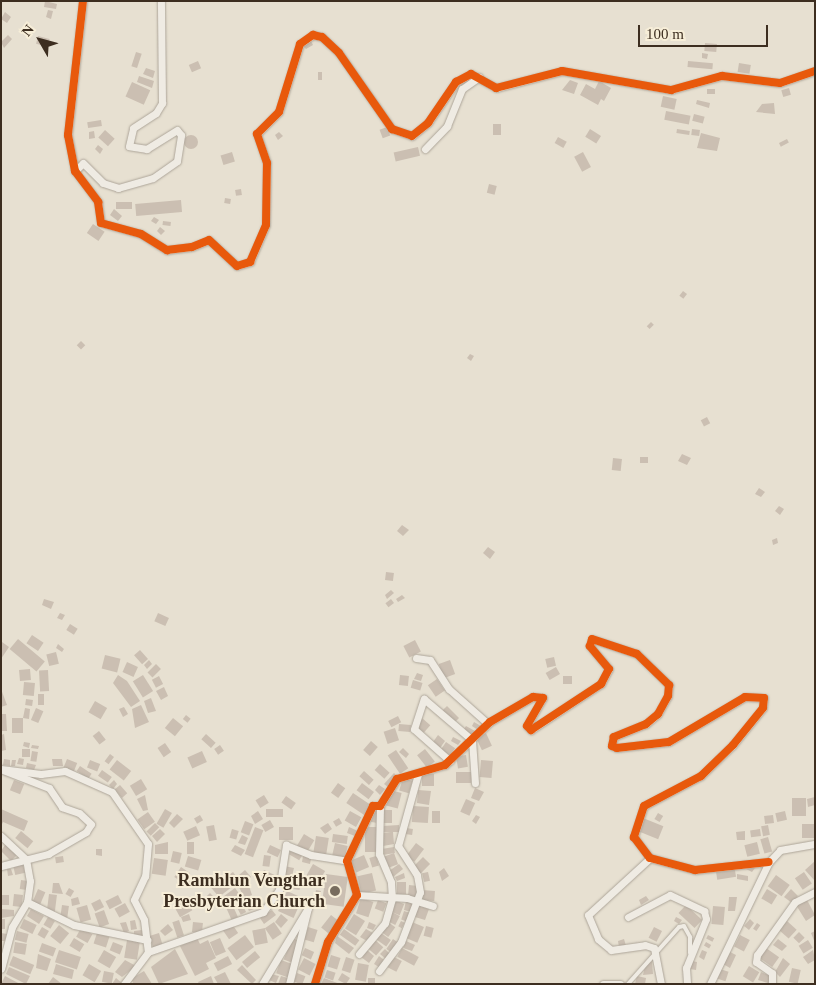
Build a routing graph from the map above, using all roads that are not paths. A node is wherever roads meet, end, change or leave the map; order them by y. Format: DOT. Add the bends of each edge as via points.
graph roads {
  1 [pos="83,1"];
  2 [pos="161,1"];
  3 [pos="815,71"];
  4 [pos="479,77"];
  5 [pos="425,149"];
  6 [pos="75,171"];
  7 [pos="416,658"];
  8 [pos="488,724"];
  9 [pos="472,740"];
  10 [pos="450,760"];
  11 [pos="1,769"];
  12 [pos="418,774"];
  13 [pos="475,783"];
  14 [pos="380,806"];
  15 [pos="1,836"];
  16 [pos="815,844"];
  17 [pos="650,858"];
  18 [pos="26,859"];
  19 [pos="347,861"];
  20 [pos="769,862"];
  21 [pos="1,866"];
  22 [pos="815,892"];
  23 [pos="357,895"];
  24 [pos="392,898"];
  25 [pos="417,901"];
  26 [pos="27,902"];
  27 [pos="433,906"];
  28 [pos="628,917"];
  29 [pos="147,940"];
  30 [pos="657,951"];
  31 [pos="148,952"];
  32 [pos="359,954"];
  33 [pos="690,954"];
  34 [pos="1,969"];
  35 [pos="380,971"];
  36 [pos="124,984"];
  37 [pos="262,984"];
  38 [pos="289,984"];
  39 [pos="314,984"];
  40 [pos="602,984"];
  41 [pos="620,984"];
  42 [pos="628,984"];
  43 [pos="661,984"];
  44 [pos="687,984"];
  45 [pos="710,984"];
  46 [pos="772,984"];
  1 -- 6 [label="street" via="68,135"];
  2 -- 6 [label="street" via="162,103 156,113 133,128 130,146 147,149 177,130 181,135 177,160 153,178 118,188 104,183 83,163"];
  3 -- 4 [label="street" via="780,83 722,76 671,90 581,72 516,80 496,88"];
  4 -- 5 [label="street" via="462,90 447,126"];
  4 -- 6 [label="street" via="465,75 420,132 401,136 388,123 339,53 322,37 305,38 279,112 257,134 266,163 268,207 261,242 243,266 233,264 209,240 192,247 167,250 141,234 106,227 98,202"];
  7 -- 8 [label="street" via="430,660 449,689"];
  8 -- 9 [label="street"];
  8 -- 17 [label="street" via="540,695 543,701 527,726 531,730 601,684 609,668 590,646 592,639 637,654 669,685 668,696 658,714 646,724 614,737 612,746 617,748 669,742 745,697 764,698 763,708 733,745 701,776 644,806 634,837"];
  9 -- 10 [label="street"];
  9 -- 10 [label="street" via="422,700 414,728"];
  9 -- 13 [label="street"];
  10 -- 12 [label="street"];
  11 -- 18 [label="street" via="31,785 45,786 62,807 80,813 91,824 86,832 48,854"];
  11 -- 29 [label="street" via="41,774 65,771 112,792 148,844 145,876 134,900"];
  12 -- 14 [label="street" via="397,779"];
  12 -- 25 [label="street" via="398,846 417,875"];
  14 -- 19 [label="street" via="373,806"];
  14 -- 24 [label="street" via="379,854 391,882"];
  15 -- 18 [label="street"];
  16 -- 20 [label="street" via="780,850"];
  17 -- 20 [label="street" via="695,870"];
  17 -- 30 [label="street" via="588,915 598,939 611,950 648,945"];
  18 -- 21 [label="street"];
  18 -- 26 [label="street" via="30,880"];
  19 -- 23 [label="street"];
  19 -- 31 [label="street" via="311,856 286,845 279,890 263,912"];
  20 -- 45 [label="street"];
  22 -- 46 [label="street" via="795,902 757,955 756,962 772,973"];
  23 -- 24 [label="street"];
  23 -- 39 [label="street" via="328,942"];
  24 -- 25 [label="street"];
  24 -- 32 [label="street" via="385,923"];
  25 -- 27 [label="street"];
  25 -- 35 [label="street" via="402,942"];
  26 -- 29 [label="street" via="74,925"];
  26 -- 34 [label="street" via="12,927"];
  28 -- 33 [label="street" via="670,895 699,905 706,918"];
  29 -- 31 [label="street"];
  30 -- 33 [label="lane" via="684,926"];
  30 -- 42 [label="lane"];
  30 -- 43 [label="street"];
  31 -- 36 [label="street"];
  33 -- 44 [label="street"];
  37 -- 38 [label="street" via="308,908"];
  40 -- 41 [label="street"];
}
